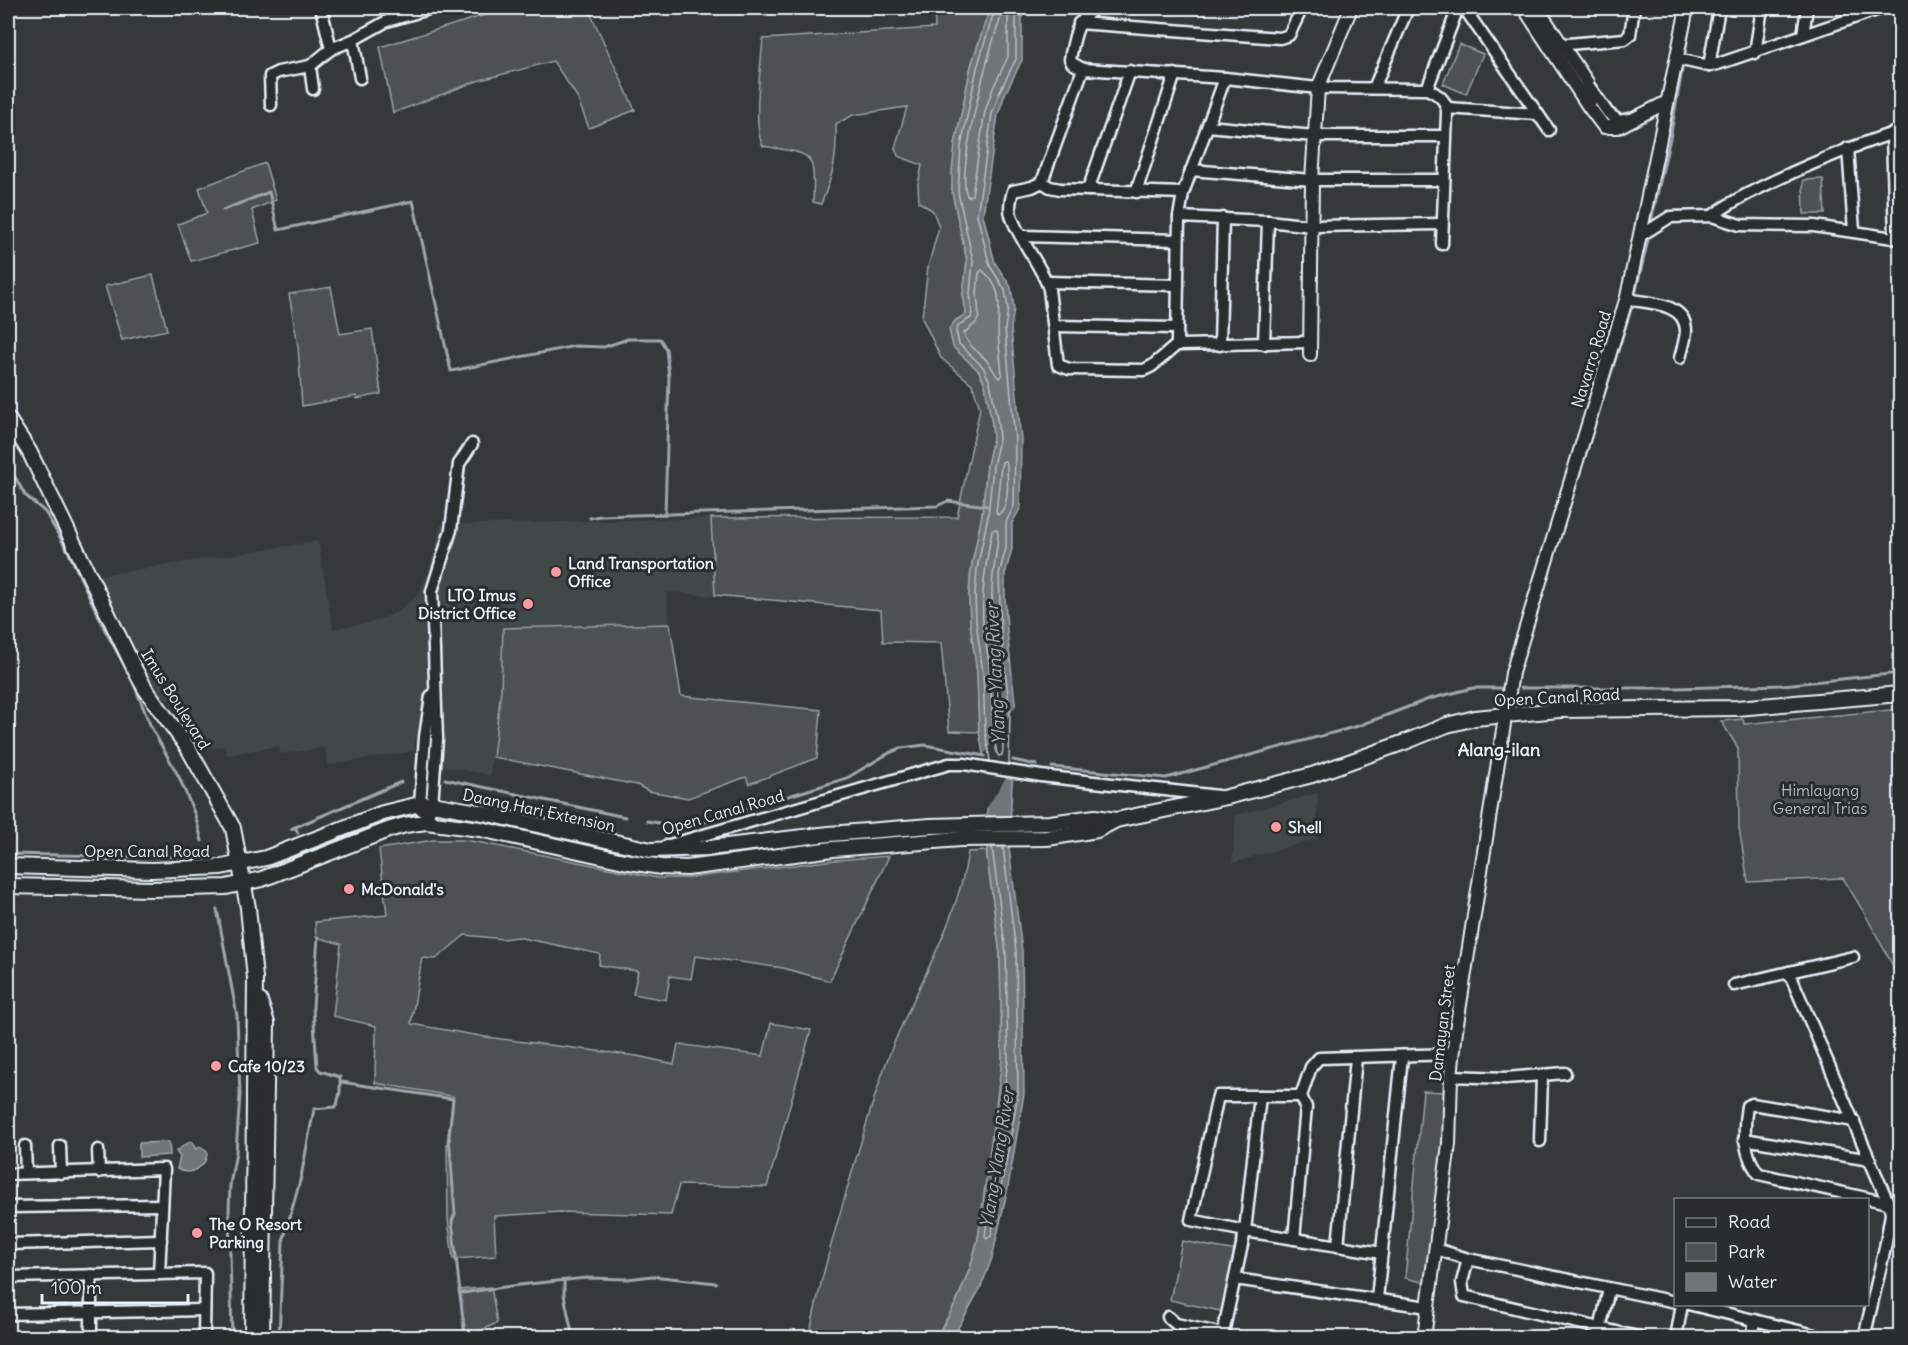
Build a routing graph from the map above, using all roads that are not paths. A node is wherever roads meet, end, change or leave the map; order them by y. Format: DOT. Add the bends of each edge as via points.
graph roads {
  1 [pos="321,8"];
  2 [pos="432,8"];
  3 [pos="1094,8"];
  4 [pos="1302,8"];
  5 [pos="1351,8"];
  6 [pos="1408,8"];
  7 [pos="1458,8"];
  8 [pos="1464,8"];
  9 [pos="1524,8"];
  10 [pos="1537,8"];
  11 [pos="1634,8"];
  12 [pos="1687,8"];
  13 [pos="1719,8"];
  14 [pos="1762,8"];
  15 [pos="1807,8"];
  16 [pos="1883,8"];
  17 [pos="1079,23"];
  18 [pos="1803,34"];
  19 [pos="353,40"];
  20 [pos="1556,45"];
  21 [pos="331,49"];
  22 [pos="1755,53"];
  23 [pos="1682,60"];
  24 [pos="310,66"];
  25 [pos="1709,66"];
  26 [pos="1083,69"];
  27 [pos="1130,71"];
  28 [pos="1175,74"];
  29 [pos="360,78"];
  30 [pos="1225,78"];
  31 [pos="1587,82"];
  32 [pos="314,88"];
  33 [pos="1318,88"];
  34 [pos="1374,88"];
  35 [pos="1427,89"];
  36 [pos="1666,102"];
  37 [pos="271,105"];
  38 [pos="1589,107"];
  39 [pos="1447,108"];
  40 [pos="1538,114"];
  41 [pos="1634,119"];
  42 [pos="1208,126"];
  43 [pos="1549,130"];
  44 [pos="1896,132"];
  45 [pos="1314,136"];
  46 [pos="1445,136"];
  47 [pos="1848,148"];
  48 [pos="1191,170"];
  49 [pos="1312,180"];
  50 [pos="1444,180"];
  51 [pos="1042,182"];
  52 [pos="1088,190"];
  53 [pos="1136,192"];
  54 [pos="1183,193"];
  55 [pos="1712,216"];
  56 [pos="1179,217"];
  57 [pos="1223,218"];
  58 [pos="1268,221"];
  59 [pos="1442,224"];
  60 [pos="1312,226"];
  61 [pos="1854,231"];
  62 [pos="1647,232"];
  63 [pos="1022,236"];
  64 [pos="1898,239"];
  65 [pos="1178,240"];
  66 [pos="1442,244"];
  67 [pos="1047,282"];
  68 [pos="1178,285"];
  69 [pos="1632,300"];
  70 [pos="1054,326"];
  71 [pos="1177,328"];
  72 [pos="1179,343"];
  73 [pos="1264,344"];
  74 [pos="1220,345"];
  75 [pos="1310,349"];
  76 [pos="1680,358"];
  77 [pos="8,418"];
  78 [pos="472,444"];
  79 [pos="1900,694"];
  80 [pos="1505,714"];
  81 [pos="1227,797"];
  82 [pos="426,804"];
  83 [pos="1116,820"];
  84 [pos="426,822"];
  85 [pos="651,850"];
  86 [pos="241,863"];
  87 [pos="8,866"];
  88 [pos="243,884"];
  89 [pos="8,886"];
  90 [pos="1853,957"];
  91 [pos="1789,972"];
  92 [pos="255,978"];
  93 [pos="1734,985"];
  94 [pos="1453,1054"];
  95 [pos="1402,1057"];
  96 [pos="1356,1058"];
  97 [pos="1565,1073"];
  98 [pos="1451,1076"];
  99 [pos="1542,1076"];
  100 [pos="1260,1096"];
  101 [pos="1301,1096"];
  102 [pos="1854,1121"];
  103 [pos="1744,1139"];
  104 [pos="1540,1141"];
  105 [pos="25,1146"];
  106 [pos="60,1146"];
  107 [pos="98,1150"];
  108 [pos="1870,1160"];
  109 [pos="99,1172"];
  110 [pos="26,1173"];
  111 [pos="61,1173"];
  112 [pos="8,1174"];
  113 [pos="1866,1198"];
  114 [pos="1869,1199"];
  115 [pos="1888,1203"];
  116 [pos="162,1205"];
  117 [pos="8,1207"];
  118 [pos="1245,1231"];
  119 [pos="1294,1239"];
  120 [pos="161,1240"];
  121 [pos="8,1244"];
  122 [pos="1338,1246"];
  123 [pos="1436,1249"];
  124 [pos="1382,1253"];
  125 [pos="1468,1259"];
  126 [pos="159,1274"];
  127 [pos="91,1275"];
  128 [pos="8,1277"];
  129 [pos="1235,1278"];
  130 [pos="1609,1289"];
  131 [pos="1377,1299"];
  132 [pos="1674,1302"];
  133 [pos="1682,1306"];
  134 [pos="1692,1306"];
  135 [pos="1428,1307"];
  136 [pos="204,1310"];
  137 [pos="91,1312"];
  138 [pos="8,1314"];
  139 [pos="1168,1317"];
  140 [pos="1755,1320"];
  141 [pos="1180,1325"];
  142 [pos="1599,1333"];
  143 [pos="1788,1333"];
  144 [pos="1222,1336"];
  145 [pos="1825,1337"];
  146 [pos="92,1338"];
  147 [pos="204,1338"];
  148 [pos="252,1338"];
  149 [pos="262,1338"];
  150 [pos="1178,1338"];
  151 [pos="1424,1338"];
  152 [pos="1642,1338"];
  153 [pos="1676,1338"];
  154 [pos="1752,1338"];
  155 [pos="1864,1338"];
  1 -- 21 [label="street"];
  2 -- 19 [label="street" via="387,21"];
  3 -- 17 [label="street"];
  4 -- 17 [label="street" via="1289,35 1280,38"];
  5 -- 33 [label="street"];
  6 -- 34 [label="street"];
  7 -- 35 [label="street"];
  8 -- 40 [label="street"];
  9 -- 20 [label="street"];
  10 -- 20 [label="street"];
  11 -- 20 [label="street" via="1630,35 1625,39"];
  12 -- 23 [label="street, Navarro Road"];
  13 -- 25 [label="street"];
  14 -- 22 [label="street"];
  15 -- 18 [label="street"];
  16 -- 18 [label="street"];
  17 -- 26 [label="street" via="1071,59"];
  18 -- 22 [label="street"];
  19 -- 21 [label="street"];
  19 -- 29 [label="street"];
  20 -- 31 [label="street"];
  20 -- 38 [label="street"];
  21 -- 24 [label="street"];
  22 -- 25 [label="street"];
  23 -- 25 [label="street"];
  23 -- 36 [label="street, Navarro Road"];
  24 -- 32 [label="street"];
  24 -- 37 [label="street" via="270,76"];
  26 -- 27 [label="street"];
  26 -- 51 [label="street"];
  27 -- 28 [label="street"];
  27 -- 52 [label="street"];
  28 -- 30 [label="street"];
  28 -- 53 [label="street"];
  30 -- 33 [label="street"];
  30 -- 42 [label="street"];
  31 -- 38 [label="street"];
  31 -- 41 [label="street" via="1619,122"];
  33 -- 34 [label="street"];
  33 -- 45 [label="street"];
  34 -- 35 [label="street"];
  35 -- 39 [label="street" via="1441,97"];
  36 -- 41 [label="street"];
  36 -- 62 [label="street, Navarro Road"];
  38 -- 41 [label="street" via="1604,127 1618,127"];
  39 -- 40 [label="street"];
  39 -- 46 [label="street"];
  40 -- 43 [label="street"];
  42 -- 45 [label="street"];
  42 -- 48 [label="street"];
  44 -- 47 [label="street"];
  44 -- 64 [label="street"];
  45 -- 46 [label="street"];
  45 -- 49 [label="street"];
  46 -- 50 [label="street"];
  47 -- 55 [label="street" via="1730,202"];
  47 -- 61 [label="street"];
  48 -- 49 [label="street"];
  48 -- 54 [label="street"];
  49 -- 50 [label="street"];
  49 -- 60 [label="street"];
  50 -- 59 [label="street"];
  51 -- 52 [label="street" via="1060,189"];
  51 -- 63 [label="street" via="1013,191 1011,214"];
  52 -- 53 [label="street"];
  53 -- 54 [label="street"];
  54 -- 56 [label="street"];
  55 -- 61 [label="street" via="1740,225"];
  55 -- 62 [label="street" via="1670,218"];
  56 -- 57 [label="street"];
  56 -- 65 [label="street"];
  57 -- 58 [label="street"];
  57 -- 74 [label="street"];
  58 -- 60 [label="street"];
  58 -- 73 [label="street"];
  59 -- 60 [label="street"];
  59 -- 66 [label="street"];
  60 -- 75 [label="street"];
  61 -- 64 [label="street"];
  62 -- 69 [label="street, Navarro Road"];
  63 -- 65 [label="street"];
  63 -- 67 [label="street"];
  65 -- 68 [label="street"];
  67 -- 68 [label="street"];
  67 -- 70 [label="street"];
  68 -- 71 [label="street"];
  69 -- 76 [label="street" via="1673,309 1683,316 1686,330"];
  69 -- 80 [label="street, Navarro Road" via="1517,652"];
  70 -- 71 [label="street"];
  70 -- 72 [label="street" via="1058,365 1069,369 1144,370"];
  71 -- 72 [label="street"];
  72 -- 74 [label="street"];
  73 -- 74 [label="street"];
  73 -- 75 [label="street"];
  77 -- 86 [label="main road, Imus Boulevard" via="29,452 136,672 188,748 234,828"];
  78 -- 82 [label="street" via="459,464 451,530 432,591 435,666 425,737"];
  79 -- 80 [label="main road, Open Canal Road" via="1737,708"];
  80 -- 81 [label="main road, Open Canal Road" via="1460,721 1312,775"];
  80 -- 94 [label="street, Damayan Street"];
  81 -- 83 [label="main road, Open Canal Road"];
  81 -- 85 [label="street, Open Canal Road" via="949,764"];
  82 -- 84 [label="street"];
  82 -- 85 [label="main road, Daang Hari Extension"];
  82 -- 86 [label="main road, Open Canal Road" via="383,813 266,858"];
  83 -- 84 [label="main road, Open Canal Road" via="1097,830 1065,836 833,849 687,868 624,861 480,829"];
  83 -- 85 [label="main road, Open Canal Road" via="1095,817 1050,823 960,824"];
  84 -- 88 [label="main road" via="388,830"];
  86 -- 87 [label="main road, Open Canal Road" via="152,870"];
  86 -- 88 [label="main road, Imus Boulevard"];
  88 -- 89 [label="main road" via="152,889"];
  88 -- 92 [label="main road, Imus Boulevard"];
  90 -- 91 [label="street"];
  91 -- 93 [label="street"];
  91 -- 102 [label="street"];
  92 -- 148 [label="main road, Imus Boulevard"];
  92 -- 149 [label="main road, Imus Boulevard" via="267,1023"];
  94 -- 95 [label="street"];
  94 -- 98 [label="street, Damayan Street"];
  95 -- 96 [label="street"];
  95 -- 124 [label="street"];
  96 -- 101 [label="street" via="1319,1058 1311,1067"];
  96 -- 122 [label="street"];
  97 -- 99 [label="street"];
  98 -- 99 [label="street"];
  98 -- 123 [label="street, Damayan Street" via="1449,1144"];
  99 -- 104 [label="street"];
  100 -- 101 [label="street"];
  100 -- 118 [label="street"];
  100 -- 118 [label="street" via="1218,1096 1191,1220"];
  101 -- 119 [label="street" via="1306,1107"];
  102 -- 103 [label="street" via="1752,1104 1746,1106"];
  102 -- 108 [label="street"];
  103 -- 108 [label="street"];
  103 -- 113 [label="street" via="1759,1174"];
  105 -- 110 [label="street"];
  106 -- 111 [label="street"];
  107 -- 109 [label="street"];
  108 -- 115 [label="street"];
  109 -- 111 [label="street"];
  109 -- 116 [label="street" via="164,1169"];
  110 -- 111 [label="street"];
  110 -- 112 [label="street"];
  114 -- 115 [label="street"];
  115 -- 155 [label="street" via="1891,1214 1885,1248"];
  116 -- 117 [label="street"];
  116 -- 120 [label="street"];
  118 -- 119 [label="street"];
  118 -- 129 [label="street"];
  119 -- 122 [label="street"];
  120 -- 121 [label="street"];
  120 -- 126 [label="street"];
  122 -- 124 [label="street"];
  123 -- 125 [label="street"];
  123 -- 135 [label="street, Damayan Street"];
  124 -- 131 [label="street"];
  125 -- 130 [label="street"];
  125 -- 142 [label="street" via="1462,1282 1464,1296"];
  126 -- 127 [label="street"];
  126 -- 136 [label="street" via="205,1273"];
  127 -- 128 [label="street"];
  127 -- 137 [label="street"];
  129 -- 131 [label="street"];
  129 -- 144 [label="street"];
  130 -- 132 [label="street"];
  130 -- 142 [label="street"];
  131 -- 135 [label="street"];
  133 -- 153 [label="street"];
  134 -- 140 [label="street"];
  135 -- 151 [label="street, Damayan Street"];
  136 -- 137 [label="street"];
  136 -- 147 [label="street"];
  137 -- 138 [label="street"];
  137 -- 146 [label="street"];
  139 -- 141 [label="street"];
  140 -- 143 [label="street"];
  140 -- 154 [label="street"];
  141 -- 144 [label="street"];
  141 -- 150 [label="street"];
  142 -- 152 [label="street"];
  143 -- 145 [label="street"];
}
